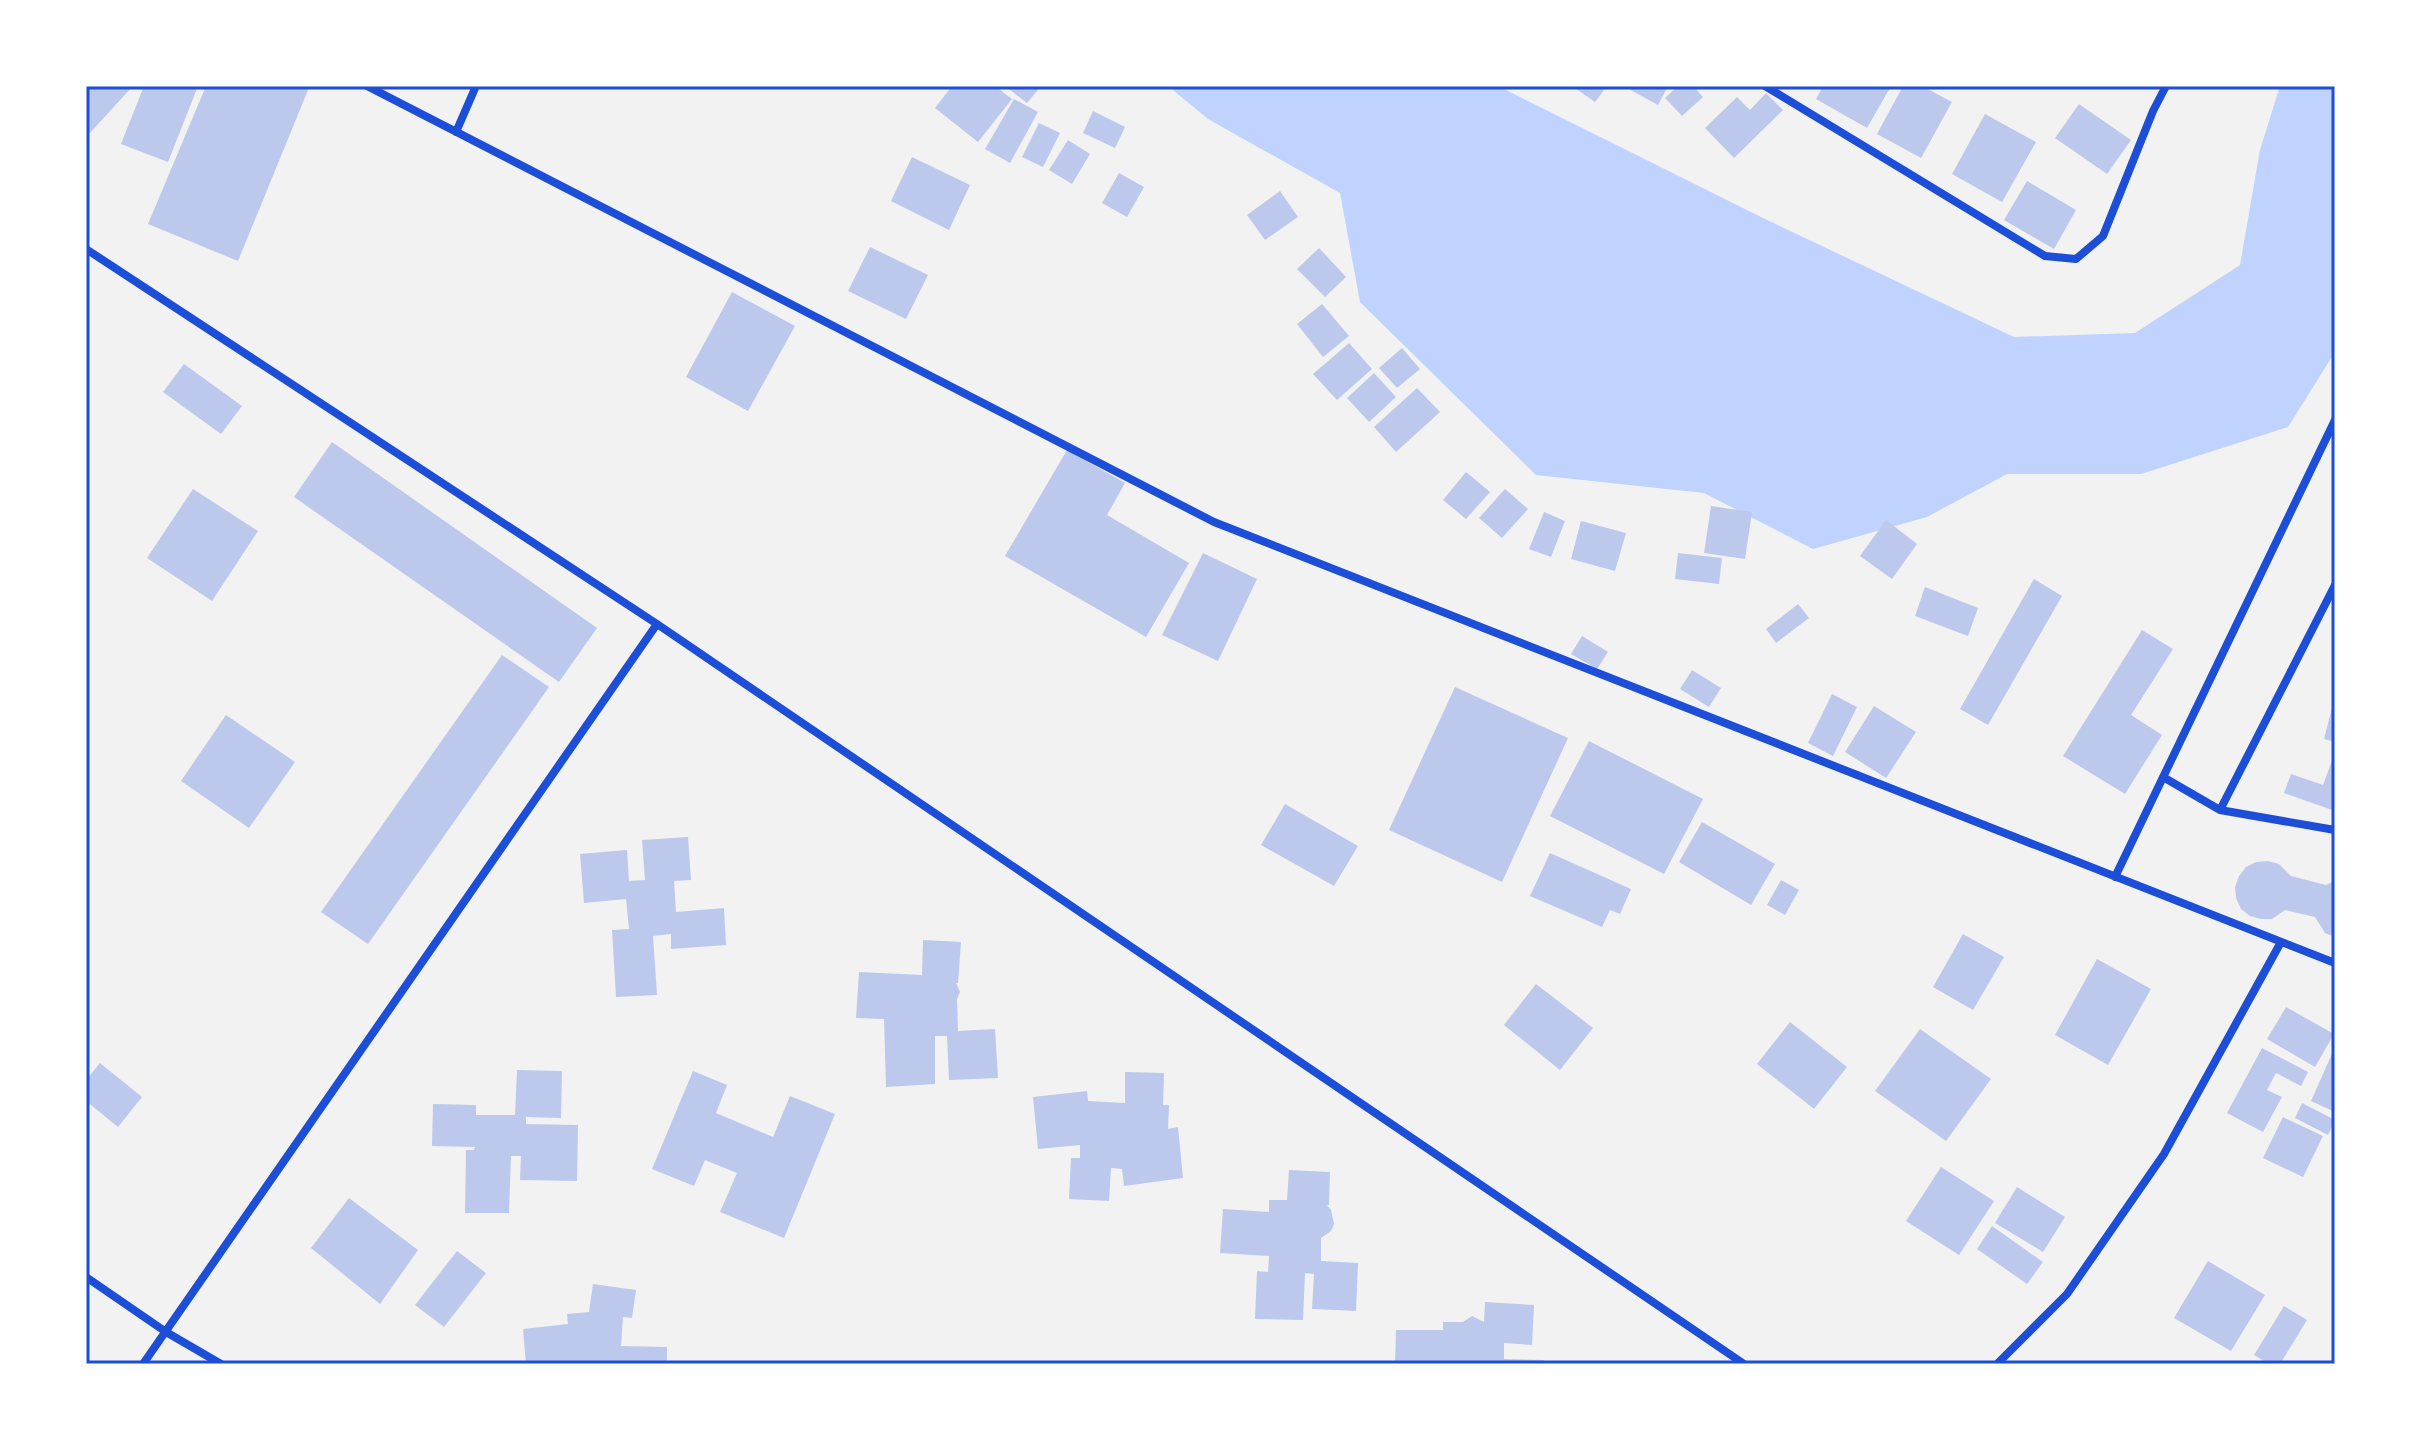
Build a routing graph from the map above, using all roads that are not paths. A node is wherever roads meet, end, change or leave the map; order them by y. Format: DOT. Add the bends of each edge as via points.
graph roads {
  1 [pos="367,86"];
  2 [pos="476,86"];
  3 [pos="1765,86"];
  4 [pos="2166,86"];
  5 [pos="456,132"];
  6 [pos="86,249"];
  7 [pos="2335,420"];
  8 [pos="2335,585"];
  9 [pos="657,624"];
  10 [pos="2163,777"];
  11 [pos="2220,810"];
  12 [pos="2335,830"];
  13 [pos="2115,877"];
  14 [pos="2281,942"];
  15 [pos="2335,963"];
  16 [pos="86,1277"];
  17 [pos="166,1332"];
  18 [pos="143,1364"];
  19 [pos="221,1364"];
  20 [pos="1744,1364"];
  21 [pos="1997,1364"];
  1 -- 5 [label="street"];
  2 -- 5 [label="street"];
  3 -- 4 [label="street" via="2045,256 2076,259 2103,236"];
  5 -- 13 [label="street" via="1214,522"];
  6 -- 9 [label="street"];
  7 -- 10 [label="street"];
  8 -- 11 [label="street"];
  9 -- 17 [label="street"];
  9 -- 20 [label="street"];
  10 -- 11 [label="street"];
  10 -- 13 [label="street"];
  11 -- 12 [label="street"];
  13 -- 14 [label="street"];
  14 -- 15 [label="street"];
  14 -- 21 [label="street" via="2164,1154 2067,1294"];
  16 -- 17 [label="street"];
  17 -- 18 [label="street"];
  17 -- 19 [label="street"];
}
